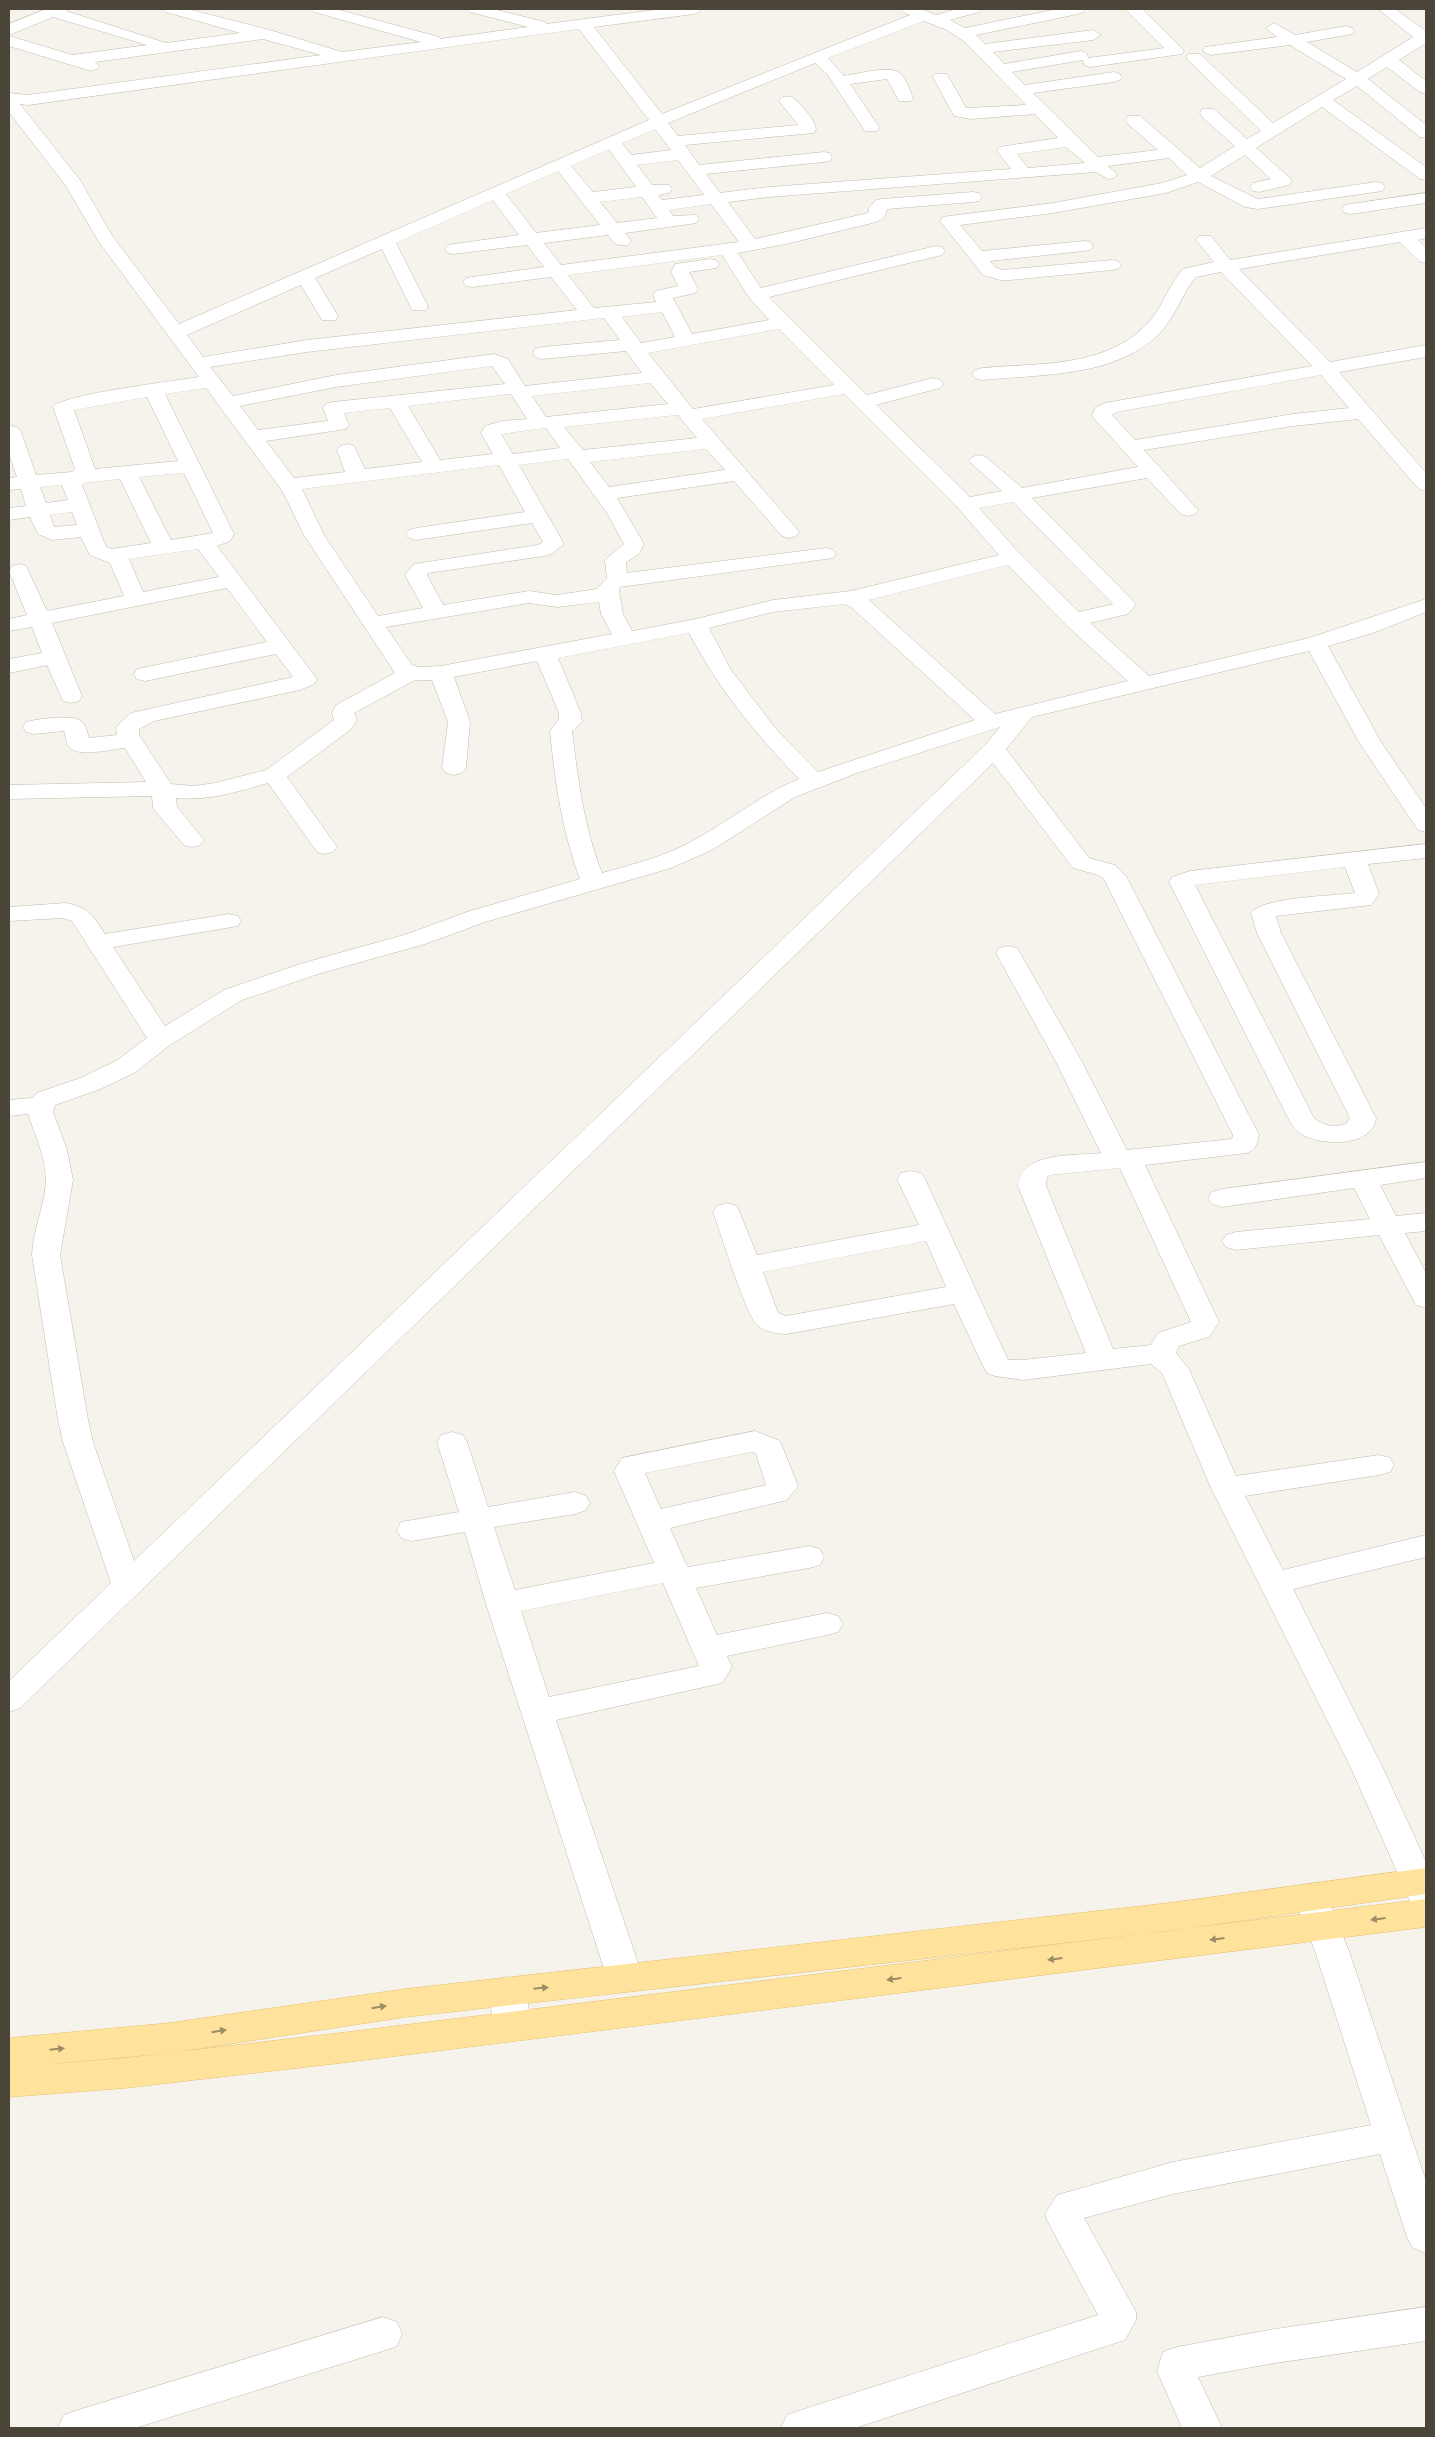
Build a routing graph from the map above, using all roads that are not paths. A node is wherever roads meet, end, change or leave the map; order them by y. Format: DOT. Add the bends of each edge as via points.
graph roads {
  1 [pos="171,9"];
  2 [pos="318,9"];
  3 [pos="475,9"];
  4 [pos="639,9"];
  5 [pos="694,9"];
  6 [pos="908,9"];
  7 [pos="974,9"];
  8 [pos="1078,9"];
  9 [pos="1133,9"];
  10 [pos="1386,9"];
  11 [pos="56,11"];
  12 [pos="248,12"];
  13 [pos="658,14"];
  14 [pos="931,17"];
  15 [pos="222,23"];
  16 [pos="90,24"];
  17 [pos="583,24"];
  18 [pos="1274,28"];
  19 [pos="552,29"];
  20 [pos="9,30"];
  21 [pos="961,31"];
  22 [pos="1346,31"];
  23 [pos="267,34"];
  24 [pos="929,34"];
  25 [pos="1093,35"];
  26 [pos="910,37"];
  27 [pos="1425,37"];
  28 [pos="1292,40"];
  29 [pos="9,41"];
  30 [pos="880,42"];
  31 [pos="444,43"];
  32 [pos="168,46"];
  33 [pos="30,47"];
  34 [pos="983,50"];
  35 [pos="1211,50"];
  36 [pos="343,56"];
  37 [pos="817,57"];
  38 [pos="1194,57"];
  39 [pos="74,60"];
  40 [pos="1389,60"];
  41 [pos="1002,69"];
  42 [pos="941,77"];
  43 [pos="1114,77"];
  44 [pos="1358,79"];
  45 [pos="840,81"];
  46 [pos="144,84"];
  47 [pos="1426,89"];
  48 [pos="1022,90"];
  49 [pos="905,98"];
  50 [pos="12,100"];
  51 [pos="1322,100"];
  52 [pos="787,102"];
  53 [pos="1040,109"];
  54 [pos="1208,113"];
  55 [pos="1134,120"];
  56 [pos="657,122"];
  57 [pos="871,127"];
  58 [pos="1271,131"];
  59 [pos="1426,133"];
  60 [pos="1070,141"];
  61 [pos="613,142"];
  62 [pos="678,147"];
  63 [pos="1245,147"];
  64 [pos="1172,153"];
  65 [pos="824,157"];
  66 [pos="626,161"];
  67 [pos="1097,164"];
  68 [pos="562,165"];
  69 [pos="1023,173"];
  70 [pos="1426,175"];
  71 [pos="1199,176"];
  72 [pos="701,177"];
  73 [pos="963,178"];
  74 [pos="1259,187"];
  75 [pos="1376,187"];
  76 [pos="646,190"];
  77 [pos="496,193"];
  78 [pos="1132,194"];
  79 [pos="588,198"];
  80 [pos="717,198"];
  81 [pos="1426,198"];
  82 [pos="658,206"];
  83 [pos="1017,212"];
  84 [pos="1330,212"];
  85 [pos="714,216"];
  86 [pos="669,222"];
  87 [pos="612,228"];
  88 [pos="1426,232"];
  89 [pos="1404,236"];
  90 [pos="386,240"];
  91 [pos="533,240"];
  92 [pos="1206,240"];
  93 [pos="751,246"];
  94 [pos="1084,246"];
  95 [pos="1044,250"];
  96 [pos="936,251"];
  97 [pos="731,256"];
  98 [pos="977,257"];
  99 [pos="1426,258"];
  100 [pos="696,259"];
  101 [pos="1112,265"];
  102 [pos="1226,266"];
  103 [pos="633,267"];
  104 [pos="1058,270"];
  105 [pos="556,271"];
  106 [pos="681,273"];
  107 [pos="663,275"];
  108 [pos="305,276"];
  109 [pos="756,295"];
  110 [pos="419,306"];
  111 [pos="666,306"];
  112 [pos="609,312"];
  113 [pos="589,314"];
  114 [pos="329,316"];
  115 [pos="783,323"];
  116 [pos="175,333"];
  117 [pos="686,340"];
  118 [pos="634,347"];
  119 [pos="1426,351"];
  120 [pos="542,353"];
  121 [pos="198,363"];
  122 [pos="1326,368"];
  123 [pos="982,374"];
  124 [pos="371,376"];
  125 [pos="655,377"];
  126 [pos="211,381"];
  127 [pos="933,384"];
  128 [pos="847,388"];
  129 [pos="153,390"];
  130 [pos="518,390"];
  131 [pos="387,401"];
  132 [pos="863,402"];
  133 [pos="228,403"];
  134 [pos="684,412"];
  135 [pos="1364,412"];
  136 [pos="546,423"];
  137 [pos="9,431"];
  138 [pos="253,437"];
  139 [pos="713,442"];
  140 [pos="1129,447"];
  141 [pos="347,450"];
  142 [pos="575,454"];
  143 [pos="506,460"];
  144 [pos="978,461"];
  145 [pos="189,466"];
  146 [pos="434,466"];
  147 [pos="1150,471"];
  148 [pos="126,472"];
  149 [pos="740,474"];
  150 [pos="80,476"];
  151 [pos="357,476"];
  152 [pos="19,483"];
  153 [pos="288,485"];
  154 [pos="1426,485"];
  155 [pos="605,494"];
  156 [pos="1017,494"];
  157 [pos="964,504"];
  158 [pos="80,505"];
  159 [pos="1188,510"];
  160 [pos="38,511"];
  161 [pos="9,514"];
  162 [pos="539,516"];
  163 [pos="90,530"];
  164 [pos="789,532"];
  165 [pos="416,534"];
  166 [pos="203,542"];
  167 [pos="164,548"];
  168 [pos="826,554"];
  169 [pos="111,555"];
  170 [pos="1013,558"];
  171 [pos="19,570"];
  172 [pos="232,581"];
  173 [pos="613,587"];
  174 [pos="850,598"];
  175 [pos="136,600"];
  176 [pos="1426,605"];
  177 [pos="436,612"];
  178 [pos="38,619"];
  179 [pos="1074,620"];
  180 [pos="372,623"];
  181 [pos="9,625"];
  182 [pos="696,625"];
  183 [pos="625,638"];
  184 [pos="1316,643"];
  185 [pos="282,646"];
  186 [pos="545,654"];
  187 [pos="54,656"];
  188 [pos="9,666"];
  189 [pos="410,673"];
  190 [pos="441,673"];
  191 [pos="146,674"];
  192 [pos="1144,683"];
  193 [pos="71,696"];
  194 [pos="1024,712"];
  195 [pos="990,722"];
  196 [pos="34,727"];
  197 [pos="131,740"];
  198 [pos="994,749"];
  199 [pos="454,768"];
  200 [pos="274,775"];
  201 [pos="814,781"];
  202 [pos="163,790"];
  203 [pos="9,792"];
  204 [pos="1426,825"];
  205 [pos="192,840"];
  206 [pos="325,846"];
  207 [pos="1426,851"];
  208 [pos="1354,858"];
  209 [pos="594,883"];
  210 [pos="9,914"];
  211 [pos="229,921"];
  212 [pos="98,942"];
  213 [pos="1008,953"];
  214 [pos="161,1040"];
  215 [pos="40,1105"];
  216 [pos="9,1108"];
  217 [pos="1123,1160"];
  218 [pos="1426,1170"];
  219 [pos="911,1179"];
  220 [pos="1362,1179"];
  221 [pos="1222,1198"];
  222 [pos="727,1212"];
  223 [pos="1426,1222"];
  224 [pos="1387,1225"];
  225 [pos="934,1231"];
  226 [pos="1236,1241"];
  227 [pos="746,1266"];
  228 [pos="962,1293"];
  229 [pos="1426,1299"];
  230 [pos="1160,1355"];
  231 [pos="1103,1359"];
  232 [pos="452,1442"];
  233 [pos="1379,1465"];
  234 [pos="1226,1488"];
  235 [pos="575,1503"];
  236 [pos="476,1518"];
  237 [pos="652,1522"];
  238 [pos="412,1530"];
  239 [pos="1426,1546"];
  240 [pos="809,1557"];
  241 [pos="676,1575"];
  242 [pos="1274,1583"];
  243 [pos="127,1585"];
  244 [pos="502,1604"];
  245 [pos="827,1624"];
  246 [pos="708,1648"];
  247 [pos="9,1700"];
  248 [pos="537,1712"];
  249 [pos="1424,1894"];
  250 [pos="1317,1912"];
  251 [pos="625,1978"];
  252 [pos="507,1991"];
  253 [pos="513,2027"];
  254 [pos="9,2053"];
  255 [pos="9,2082"];
  256 [pos="1392,2136"];
  257 [pos="1416,2175"];
  258 [pos="1426,2237"];
  259 [pos="1426,2324"];
  260 [pos="384,2334"];
  261 [pos="78,2428"];
  262 [pos="801,2428"];
  263 [pos="1202,2428"];
  1 -- 15 [label="street"];
  2 -- 31 [label="street"];
  3 -- 19 [label="street"];
  4 -- 13 [label="street"];
  5 -- 13 [label="street"];
  6 -- 14 [label="street"];
  7 -- 14 [label="street"];
  8 -- 21 [label="street"];
  9 -- 41 [label="street" via="1176,51"];
  10 -- 27 [label="street"];
  11 -- 16 [label="street"];
  11 -- 20 [label="street"];
  12 -- 15 [label="street"];
  13 -- 17 [label="street"];
  14 -- 21 [label="street"];
  14 -- 37 [label="street"];
  15 -- 23 [label="street"];
  16 -- 32 [label="street"];
  16 -- 33 [label="street"];
  17 -- 19 [label="street"];
  17 -- 56 [label="street"];
  18 -- 28 [label="street"];
  19 -- 31 [label="street"];
  21 -- 24 [label="street"];
  21 -- 34 [label="street"];
  22 -- 28 [label="street"];
  23 -- 32 [label="street"];
  23 -- 36 [label="street"];
  25 -- 34 [label="street"];
  26 -- 30 [label="street"];
  27 -- 40 [label="street"];
  28 -- 35 [label="street"];
  28 -- 44 [label="street"];
  29 -- 33 [label="street"];
  31 -- 36 [label="street"];
  32 -- 39 [label="street"];
  33 -- 39 [label="street"];
  34 -- 41 [label="street"];
  36 -- 46 [label="street"];
  37 -- 45 [label="street"];
  37 -- 56 [label="street"];
  38 -- 58 [label="street"];
  39 -- 46 [label="street"];
  40 -- 44 [label="street"];
  40 -- 47 [label="street"];
  41 -- 48 [label="street"];
  42 -- 53 [label="street" via="960,112"];
  43 -- 48 [label="street"];
  44 -- 51 [label="street"];
  44 -- 59 [label="street"];
  45 -- 49 [label="street" via="890,74 895,77"];
  45 -- 57 [label="street"];
  46 -- 50 [label="street"];
  48 -- 53 [label="street"];
  50 -- 116 [label="street" via="74,184 105,238"];
  51 -- 58 [label="street"];
  51 -- 70 [label="street"];
  52 -- 62 [label="street" via="808,129"];
  53 -- 60 [label="street"];
  54 -- 63 [label="street"];
  55 -- 64 [label="street"];
  56 -- 61 [label="street"];
  56 -- 62 [label="street"];
  58 -- 63 [label="street"];
  60 -- 67 [label="street"];
  60 -- 69 [label="street" via="1005,151"];
  61 -- 66 [label="street"];
  61 -- 68 [label="street"];
  62 -- 66 [label="street"];
  62 -- 72 [label="street"];
  63 -- 71 [label="street"];
  63 -- 74 [label="street" via="1283,182"];
  64 -- 67 [label="street"];
  64 -- 71 [label="street"];
  65 -- 72 [label="street"];
  66 -- 76 [label="street"];
  67 -- 69 [label="street"];
  67 -- 78 [label="street"];
  68 -- 77 [label="street"];
  68 -- 79 [label="street"];
  69 -- 73 [label="street"];
  71 -- 75 [label="street" via="1255,204"];
  71 -- 78 [label="street" via="1172,187"];
  72 -- 76 [label="street"];
  72 -- 80 [label="street"];
  73 -- 80 [label="street"];
  73 -- 93 [label="street" via="976,202 882,204 878,214 870,218"];
  76 -- 79 [label="street"];
  76 -- 82 [label="street"];
  77 -- 90 [label="street"];
  77 -- 91 [label="street"];
  78 -- 83 [label="street"];
  79 -- 87 [label="street"];
  80 -- 82 [label="street"];
  80 -- 85 [label="street"];
  81 -- 84 [label="street"];
  82 -- 86 [label="street"];
  83 -- 95 [label="street"];
  83 -- 98 [label="street" via="949,220"];
  85 -- 86 [label="street"];
  85 -- 93 [label="street"];
  86 -- 87 [label="street"];
  86 -- 100 [label="street"];
  87 -- 91 [label="street"];
  87 -- 103 [label="street"];
  88 -- 89 [label="street"];
  89 -- 99 [label="street"];
  89 -- 102 [label="street"];
  90 -- 108 [label="street"];
  90 -- 110 [label="street"];
  91 -- 105 [label="street"];
  91 -- 105 [label="street" via="449,242 476,289"];
  92 -- 102 [label="street"];
  93 -- 97 [label="street"];
  94 -- 95 [label="street"];
  95 -- 98 [label="street"];
  95 -- 104 [label="street"];
  96 -- 109 [label="street"];
  97 -- 100 [label="street"];
  97 -- 109 [label="street"];
  98 -- 104 [label="street" via="989,271 1000,275"];
  100 -- 103 [label="street"];
  100 -- 106 [label="street" via="681,268"];
  101 -- 104 [label="street"];
  102 -- 122 [label="street"];
  102 -- 123 [label="street" via="1188,273 1161,319 1142,340 1117,355 1069,365"];
  103 -- 105 [label="street"];
  105 -- 113 [label="street"];
  106 -- 107 [label="street"];
  106 -- 111 [label="street" via="690,289 665,293"];
  108 -- 114 [label="street"];
  108 -- 116 [label="street"];
  109 -- 115 [label="street"];
  111 -- 112 [label="street"];
  111 -- 117 [label="street"];
  112 -- 113 [label="street"];
  112 -- 118 [label="street"];
  113 -- 121 [label="street" via="307,346"];
  115 -- 117 [label="street"];
  115 -- 128 [label="street"];
  116 -- 121 [label="street"];
  117 -- 118 [label="street"];
  118 -- 120 [label="street"];
  118 -- 125 [label="street"];
  119 -- 122 [label="street"];
  121 -- 126 [label="street"];
  122 -- 135 [label="street"];
  122 -- 140 [label="street" via="1112,407 1102,412"];
  124 -- 130 [label="street" via="494,360 502,363"];
  124 -- 131 [label="street"];
  124 -- 133 [label="street"];
  125 -- 130 [label="street"];
  125 -- 134 [label="street"];
  126 -- 129 [label="street"];
  126 -- 133 [label="street"];
  127 -- 132 [label="street"];
  128 -- 132 [label="street"];
  128 -- 134 [label="street"];
  129 -- 145 [label="street"];
  129 -- 150 [label="street" via="63,407 85,470"];
  130 -- 131 [label="street"];
  130 -- 136 [label="street"];
  131 -- 138 [label="street" via="333,408 339,425"];
  131 -- 146 [label="street"];
  132 -- 157 [label="street"];
  133 -- 138 [label="street"];
  134 -- 136 [label="street"];
  134 -- 139 [label="street"];
  135 -- 140 [label="street" via="1263,424"];
  135 -- 154 [label="street"];
  136 -- 142 [label="street"];
  136 -- 143 [label="street" via="492,430"];
  137 -- 152 [label="street"];
  138 -- 153 [label="street"];
  139 -- 142 [label="street"];
  139 -- 149 [label="street"];
  140 -- 147 [label="street"];
  141 -- 151 [label="street"];
  142 -- 143 [label="street"];
  142 -- 155 [label="street"];
  143 -- 146 [label="street"];
  143 -- 162 [label="street"];
  144 -- 156 [label="street"];
  145 -- 148 [label="street"];
  145 -- 166 [label="street" via="224,534 218,540"];
  146 -- 151 [label="street"];
  147 -- 156 [label="street"];
  147 -- 159 [label="street"];
  148 -- 150 [label="street"];
  148 -- 167 [label="street"];
  149 -- 155 [label="street"];
  149 -- 164 [label="street"];
  150 -- 152 [label="street"];
  150 -- 158 [label="street" via="72,485"];
  151 -- 153 [label="street"];
  152 -- 160 [label="street"];
  153 -- 180 [label="street" via="311,530"];
  155 -- 173 [label="street" via="634,547 614,560"];
  156 -- 157 [label="street"];
  156 -- 179 [label="street" via="1125,604 1120,609"];
  157 -- 170 [label="street"];
  158 -- 160 [label="street"];
  158 -- 163 [label="street"];
  160 -- 161 [label="street"];
  160 -- 163 [label="street" via="47,532 60,534"];
  162 -- 165 [label="street"];
  162 -- 177 [label="street" via="553,541 548,548 428,566 417,571"];
  163 -- 169 [label="street" via="97,551"];
  166 -- 167 [label="street"];
  166 -- 172 [label="street"];
  167 -- 169 [label="street"];
  168 -- 173 [label="street"];
  169 -- 175 [label="street" via="119,559"];
  170 -- 174 [label="street"];
  170 -- 179 [label="street"];
  171 -- 178 [label="street"];
  172 -- 175 [label="street"];
  172 -- 185 [label="street"];
  173 -- 177 [label="street" via="557,601 529,597"];
  173 -- 183 [label="street" via="612,614"];
  174 -- 182 [label="street" via="780,604"];
  174 -- 195 [label="street" via="859,602"];
  175 -- 178 [label="street"];
  176 -- 184 [label="street"];
  177 -- 180 [label="street"];
  178 -- 181 [label="street"];
  178 -- 187 [label="street"];
  179 -- 192 [label="street"];
  180 -- 189 [label="street" via="404,670"];
  182 -- 183 [label="street"];
  182 -- 201 [label="street" via="721,672 768,734"];
  183 -- 186 [label="street"];
  184 -- 192 [label="street"];
  184 -- 204 [label="street" via="1370,742"];
  185 -- 191 [label="street"];
  185 -- 197 [label="street" via="305,676 302,682 139,718 127,727"];
  186 -- 190 [label="street"];
  186 -- 209 [label="street" via="570,713 571,722 561,732 569,803 575,835"];
  187 -- 188 [label="street"];
  187 -- 193 [label="street"];
  189 -- 190 [label="street"];
  189 -- 200 [label="street" via="344,710 346,720 342,725"];
  190 -- 199 [label="street" via="459,722"];
  192 -- 194 [label="street"];
  194 -- 195 [label="street"];
  194 -- 198 [label="street"];
  195 -- 201 [label="street"];
  196 -- 197 [label="street" via="71,724 76,728 82,746"];
  197 -- 202 [label="street"];
  198 -- 217 [label="street" via="1081,863 1107,870 1114,876 1246,1135 1244,1144 1238,1147"];
  198 -- 243 [label="street"];
  200 -- 202 [label="street" via="204,792"];
  200 -- 206 [label="street"];
  201 -- 209 [label="street" via="787,792 686,854 663,864"];
  202 -- 203 [label="street"];
  202 -- 205 [label="street" via="165,808"];
  207 -- 208 [label="street"];
  208 -- 208 [label="street" via="1209,875 1181,882 1305,1124 1328,1134 1355,1130 1362,1126 1363,1118 1269,933 1263,913 1270,909 1362,900 1367,894"];
  209 -- 214 [label="street" via="255,986 213,1006"];
  210 -- 212 [label="street" via="75,912 86,922"];
  211 -- 212 [label="street"];
  212 -- 214 [label="street"];
  213 -- 217 [label="street"];
  214 -- 215 [label="street" via="115,1072 46,1099"];
  215 -- 216 [label="street"];
  215 -- 243 [label="street" via="59,1172 59,1190 46,1254 73,1420"];
  217 -- 230 [label="street" via="1205,1322 1199,1330 1168,1340"];
  217 -- 231 [label="street" via="1039,1169 1032,1178 1032,1186"];
  218 -- 220 [label="street"];
  219 -- 225 [label="street"];
  220 -- 221 [label="street"];
  220 -- 224 [label="street"];
  222 -- 227 [label="street"];
  223 -- 224 [label="street"];
  224 -- 226 [label="street"];
  224 -- 229 [label="street"];
  225 -- 227 [label="street"];
  225 -- 228 [label="street"];
  227 -- 228 [label="street" via="766,1318 775,1324 786,1325"];
  228 -- 231 [label="street" via="997,1366 1023,1370"];
  230 -- 231 [label="street"];
  230 -- 234 [label="street" via="1175,1369"];
  232 -- 236 [label="street"];
  233 -- 234 [label="street"];
  234 -- 242 [label="street"];
  235 -- 236 [label="street"];
  236 -- 238 [label="street"];
  236 -- 244 [label="street"];
  237 -- 241 [label="street"];
  239 -- 242 [label="street"];
  240 -- 241 [label="street"];
  241 -- 244 [label="street"];
  241 -- 246 [label="street"];
  242 -- 249 [label="street" via="1367,1768"];
  243 -- 247 [label="street"];
  244 -- 248 [label="street"];
  245 -- 246 [label="street"];
  246 -- 248 [label="street" via="716,1667 711,1675"];
  248 -- 251 [label="street"];
  249 -- 250 [label="main road"];
  250 -- 251 [label="main road" via="1150,1919"];
  250 -- 253 [label="main road, one-way"];
  250 -- 256 [label="street"];
  252 -- 251 [label="main road, one-way"];
  252 -- 253 [label="street"];
  254 -- 252 [label="main road, one-way" via="170,2038"];
  253 -- 255 [label="main road" via="125,2073"];
  256 -- 257 [label="street"];
  256 -- 262 [label="street" via="1173,2178 1070,2206 1064,2214 1066,2220 1116,2312 1117,2320 1111,2328"];
  257 -- 258 [label="street"];
  259 -- 263 [label="street" via="1177,2364 1176,2371"];
  260 -- 261 [label="street"];
}
